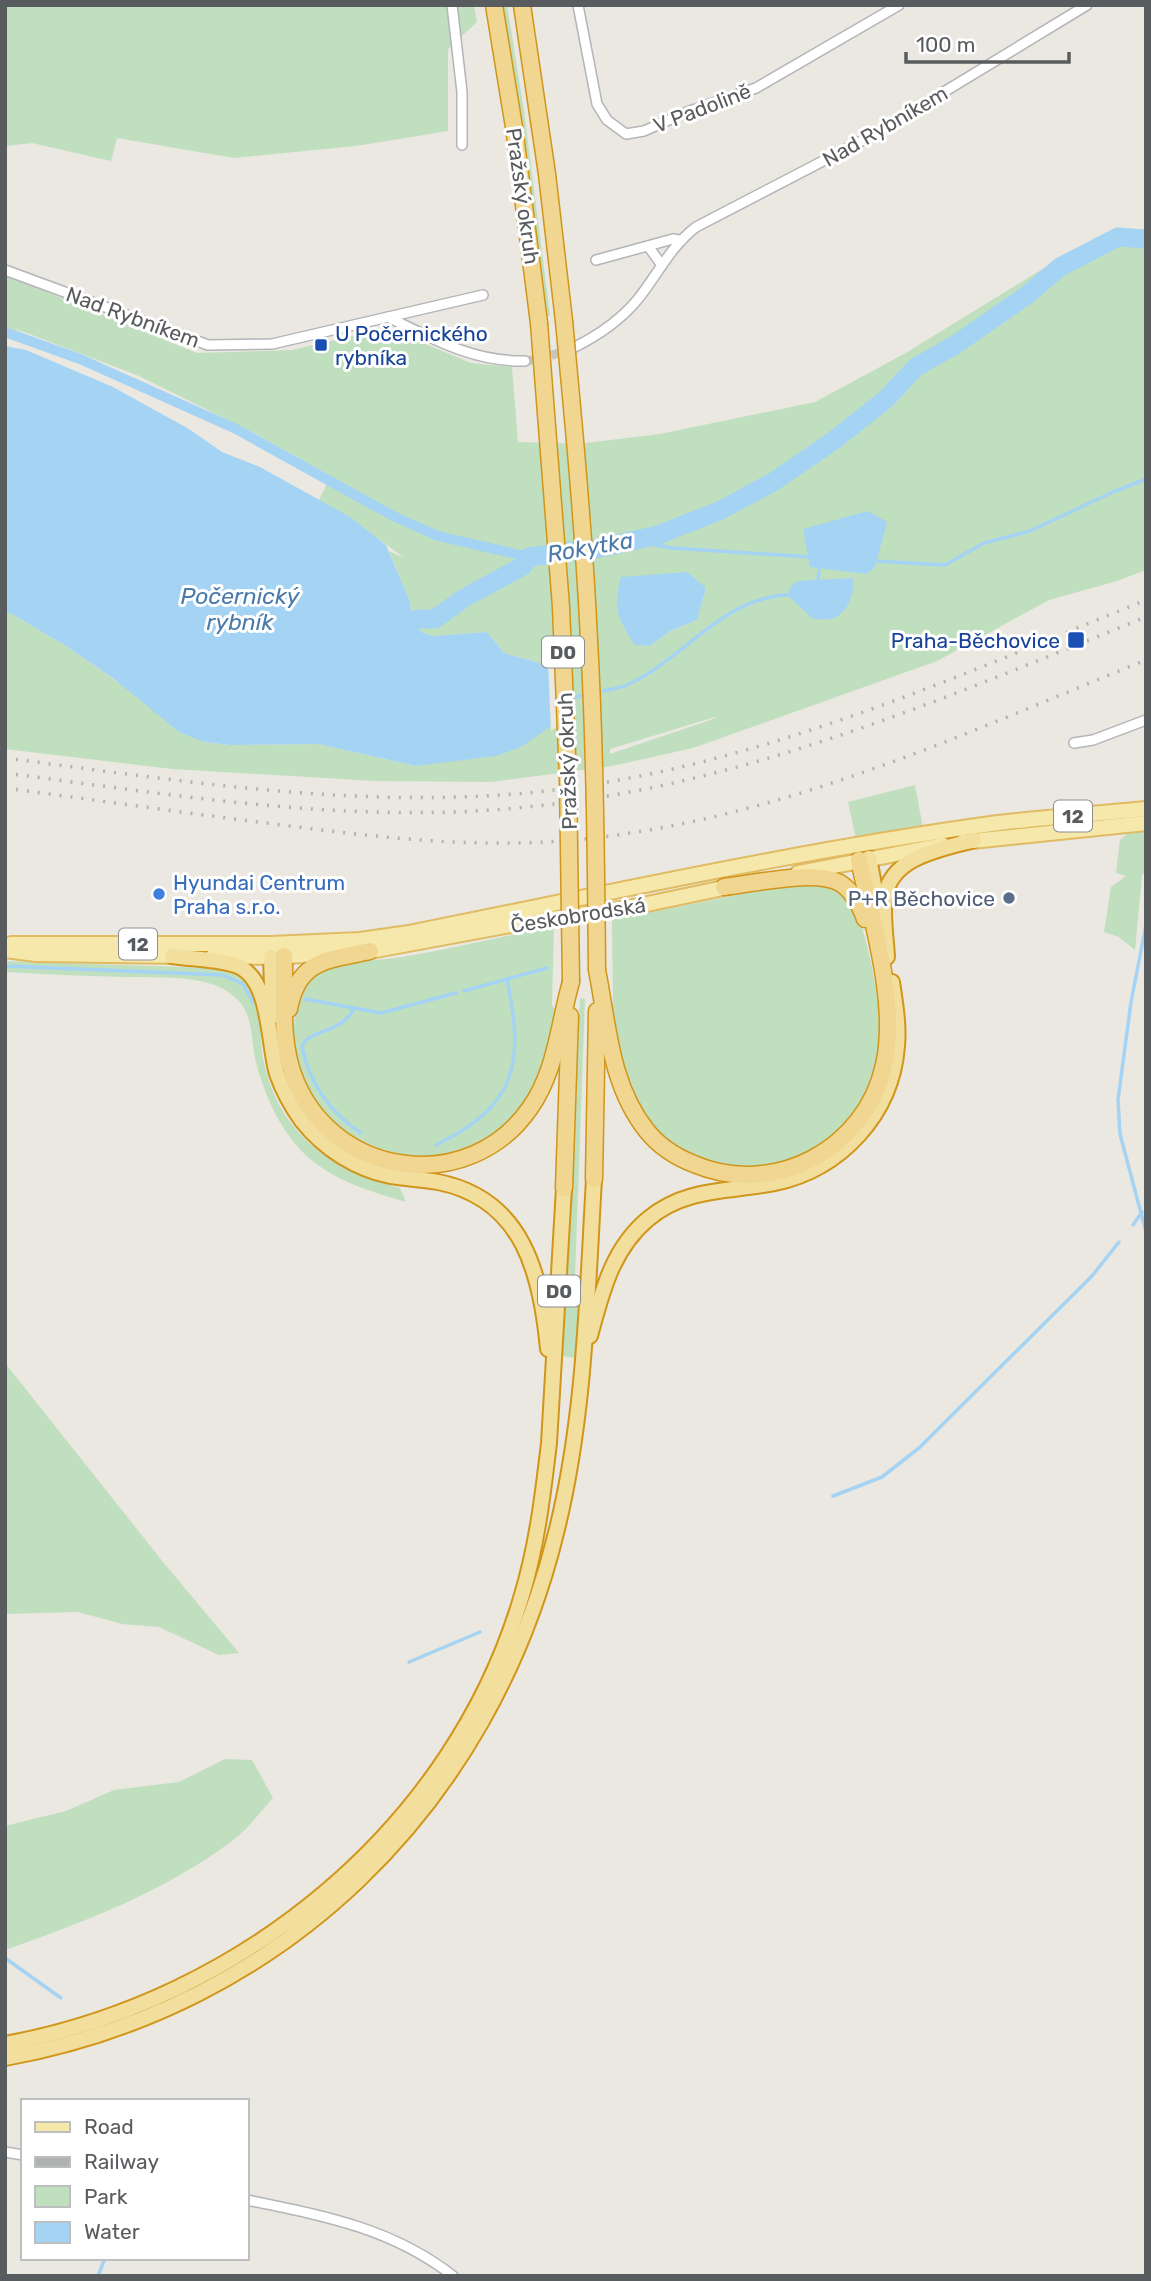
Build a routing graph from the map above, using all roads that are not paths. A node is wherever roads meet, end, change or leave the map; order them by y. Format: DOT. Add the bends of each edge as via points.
graph roads {
  1 [pos="452,5"];
  2 [pos="494,5"];
  3 [pos="522,5"];
  4 [pos="578,5"];
  5 [pos="899,5"];
  6 [pos="1087,5"];
  7 [pos="882,9"];
  8 [pos="462,145"];
  9 [pos="679,240"];
  10 [pos="648,246"];
  11 [pos="596,260"];
  12 [pos="661,264"];
  13 [pos="5,270"];
  14 [pos="482,295"];
  15 [pos="388,317"];
  16 [pos="573,348"];
  17 [pos="525,360"];
  18 [pos="1146,720"];
  19 [pos="1074,743"];
  20 [pos="1146,809"];
  21 [pos="1146,823"];
  22 [pos="974,840"];
  23 [pos="863,853"];
  24 [pos="724,887"];
  25 [pos="5,944"];
  26 [pos="5,950"];
  27 [pos="277,950"];
  28 [pos="370,951"];
  29 [pos="172,956"];
  30 [pos="887,957"];
  31 [pos="570,990"];
  32 [pos="600,992"];
  33 [pos="887,1012"];
  34 [pos="287,1054"];
  35 [pos="277,1073"];
  36 [pos="594,1179"];
  37 [pos="565,1188"];
  38 [pos="583,1364"];
  39 [pos="553,1394"];
  40 [pos="351,1880"];
  41 [pos="5,2044"];
  42 [pos="5,2059"];
  43 [pos="248,2200"];
  44 [pos="453,2276"];
  1 -- 8 [label="street" via="462,92"];
  2 -- 31 [label="highway, Pražský okruh / D0, bridge" via="539,323 561,607"];
  3 -- 32 [label="highway, Pražský okruh / D0, bridge" via="547,174 577,462 590,650"];
  4 -- 7 [label="street, V Padolině" via="597,104 607,120 626,134 756,88"];
  5 -- 7 [label="street, V Padolině"];
  6 -- 9 [label="street, Nad Rybníkem" via="873,135 714,216"];
  9 -- 10 [label="street, Nad Rybníkem"];
  9 -- 12 [label="street, Nad Rybníkem"];
  10 -- 11 [label="street, Nad Rybníkem"];
  10 -- 12 [label="street"];
  12 -- 16 [label="street, Nad Rybníkem" via="630,307 610,326"];
  13 -- 15 [label="street, Nad Rybníkem" via="208,345 272,344"];
  14 -- 15 [label="street, Nad Rybníkem"];
  15 -- 17 [label="street" via="474,355"];
  18 -- 19 [label="street"];
  20 -- 23 [label="main road, Českobrodská / 12" via="1001,823"];
  21 -- 22 [label="main road, Českobrodská"];
  22 -- 23 [label="main road, Českobrodská"];
  22 -- 30 [label="highway" via="920,856 893,876 885,900"];
  23 -- 24 [label="main road, Českobrodská"];
  23 -- 27 [label="main road, Českobrodská / 12" via="759,864 409,933"];
  23 -- 30 [label="highway"];
  23 -- 33 [label="highway"];
  24 -- 28 [label="main road, Českobrodská" via="628,908"];
  24 -- 33 [label="highway" via="812,877 843,885 866,921"];
  25 -- 27 [label="main road, Českobrodská / 12"];
  26 -- 29 [label="main road, Českobrodská / 12"];
  27 -- 28 [label="main road, Českobrodská / 12"];
  27 -- 29 [label="main road, Českobrodská / 12"];
  27 -- 34 [label="highway"];
  27 -- 35 [label="highway"];
  28 -- 34 [label="highway" via="321,962 302,974 290,1005"];
  29 -- 35 [label="highway" via="234,965 253,978 262,993"];
  30 -- 38 [label="highway" via="897,1015 896,1054 888,1088 867,1126 838,1156 809,1172 761,1185 698,1193 650,1217 629,1237 610,1268"];
  31 -- 34 [label="highway" via="547,1075 532,1106 491,1146 448,1162 404,1164 368,1155 345,1142 309,1107"];
  31 -- 37 [label="highway, Pražský okruh / D0"];
  32 -- 33 [label="highway" via="617,1072 648,1133 689,1162 745,1176 804,1164 849,1132 880,1081 887,1049"];
  32 -- 36 [label="highway, D0"];
  35 -- 39 [label="highway" via="302,1120 334,1152 374,1172 457,1188 505,1219 528,1254 540,1285"];
  36 -- 38 [label="highway, D0"];
  37 -- 39 [label="highway, Pražský okruh / D0"];
  38 -- 40 [label="highway" via="562,1508 519,1646 466,1751 421,1814 374,1866"];
  39 -- 40 [label="highway" via="537,1531 506,1641 448,1753"];
  40 -- 41 [label="highway" via="265,1940 187,1985 90,2024"];
  40 -- 42 [label="highway" via="309,1924 236,1974 188,2000 107,2034"];
  43 -- 44 [label="street" via="370,2229 411,2248"];
}
